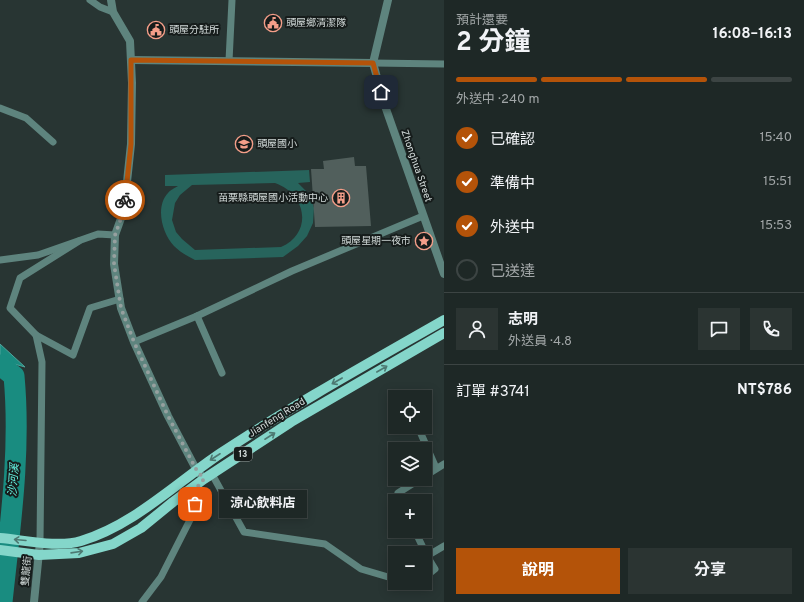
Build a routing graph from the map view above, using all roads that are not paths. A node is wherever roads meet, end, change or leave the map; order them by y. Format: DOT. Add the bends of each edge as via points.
graph roads {
  1 [pos="90,0"];
  2 [pos="111,0"];
  3 [pos="232,0"];
  4 [pos="388,0"];
  5 [pos="113,12"];
  6 [pos="131,60"];
  7 [pos="229,61"];
  8 [pos="373,63"];
  9 [pos="444,64"];
  10 [pos="0,108"];
  11 [pos="53,142"];
  12 [pos="423,216"];
  13 [pos="115,235"];
  14 [pos="79,241"];
  15 [pos="0,260"];
  16 [pos="444,274"];
  17 [pos="120,299"];
  18 [pos="197,316"];
  19 [pos="444,320"];
  20 [pos="444,333"];
  21 [pos="36,335"];
  22 [pos="134,342"];
  23 [pos="222,373"];
  24 [pos="421,434"];
  25 [pos="444,464"];
  26 [pos="436,468"];
  27 [pos="196,469"];
  28 [pos="432,471"];
  29 [pos="204,479"];
  30 [pos="410,486"];
  31 [pos="398,494"];
  32 [pos="0,538"];
  33 [pos="40,542"];
  34 [pos="444,546"];
  35 [pos="0,550"];
  36 [pos="432,553"];
  37 [pos="39,555"];
  38 [pos="388,577"];
  39 [pos="34,602"];
  40 [pos="142,602"];
  1 -- 5 [label="lane"];
  2 -- 5 [label="street"];
  3 -- 7 [label="lane"];
  4 -- 8 [label="street"];
  5 -- 6 [label="street" via="130,41"];
  6 -- 7 [label="street"];
  6 -- 13 [label="street" via="131,144 124,210"];
  7 -- 8 [label="street"];
  8 -- 9 [label="lane"];
  8 -- 12 [label="street, Zhonghua Street"];
  10 -- 11 [label="lane" via="26,118"];
  12 -- 16 [label="street, Zhonghua Street"];
  12 -- 18 [label="lane" via="292,271"];
  13 -- 14 [label="lane" via="98,234"];
  13 -- 17 [label="street" via="114,264"];
  14 -- 15 [label="lane" via="38,256"];
  14 -- 21 [label="lane" via="20,278 10,308"];
  17 -- 21 [label="lane" via="90,308 73,355"];
  17 -- 22 [label="street"];
  18 -- 22 [label="lane"];
  18 -- 23 [label="lane"];
  19 -- 27 [label="main road, Jianfeng Road / 13, one-way" via="265,424"];
  29 -- 20 [label="main road, Jianfeng Road / 13, one-way" via="291,422"];
  21 -- 33 [label="lane" via="43,381"];
  22 -- 27 [label="street"];
  24 -- 26 [label="lane"];
  25 -- 26 [label="lane"];
  26 -- 28 [label="lane"];
  27 -- 29 [label="street"];
  27 -- 33 [label="main road, Jianfeng Road / 13" via="136,515 110,529 80,542"];
  37 -- 29 [label="main road, Jianfeng Road / 13, one-way" via="79,553 113,544 141,528"];
  29 -- 38 [label="lane" via="213,476 244,532 325,544 361,569"];
  29 -- 40 [label="lane" via="198,486 193,514 161,577"];
  30 -- 31 [label="lane"];
  33 -- 32 [label="main road, 13, one-way"];
  33 -- 37 [label="street, 雙龍街"];
  34 -- 36 [label="lane"];
  35 -- 37 [label="main road, 13"];
  37 -- 39 [label="street, 雙龍街"];
}
